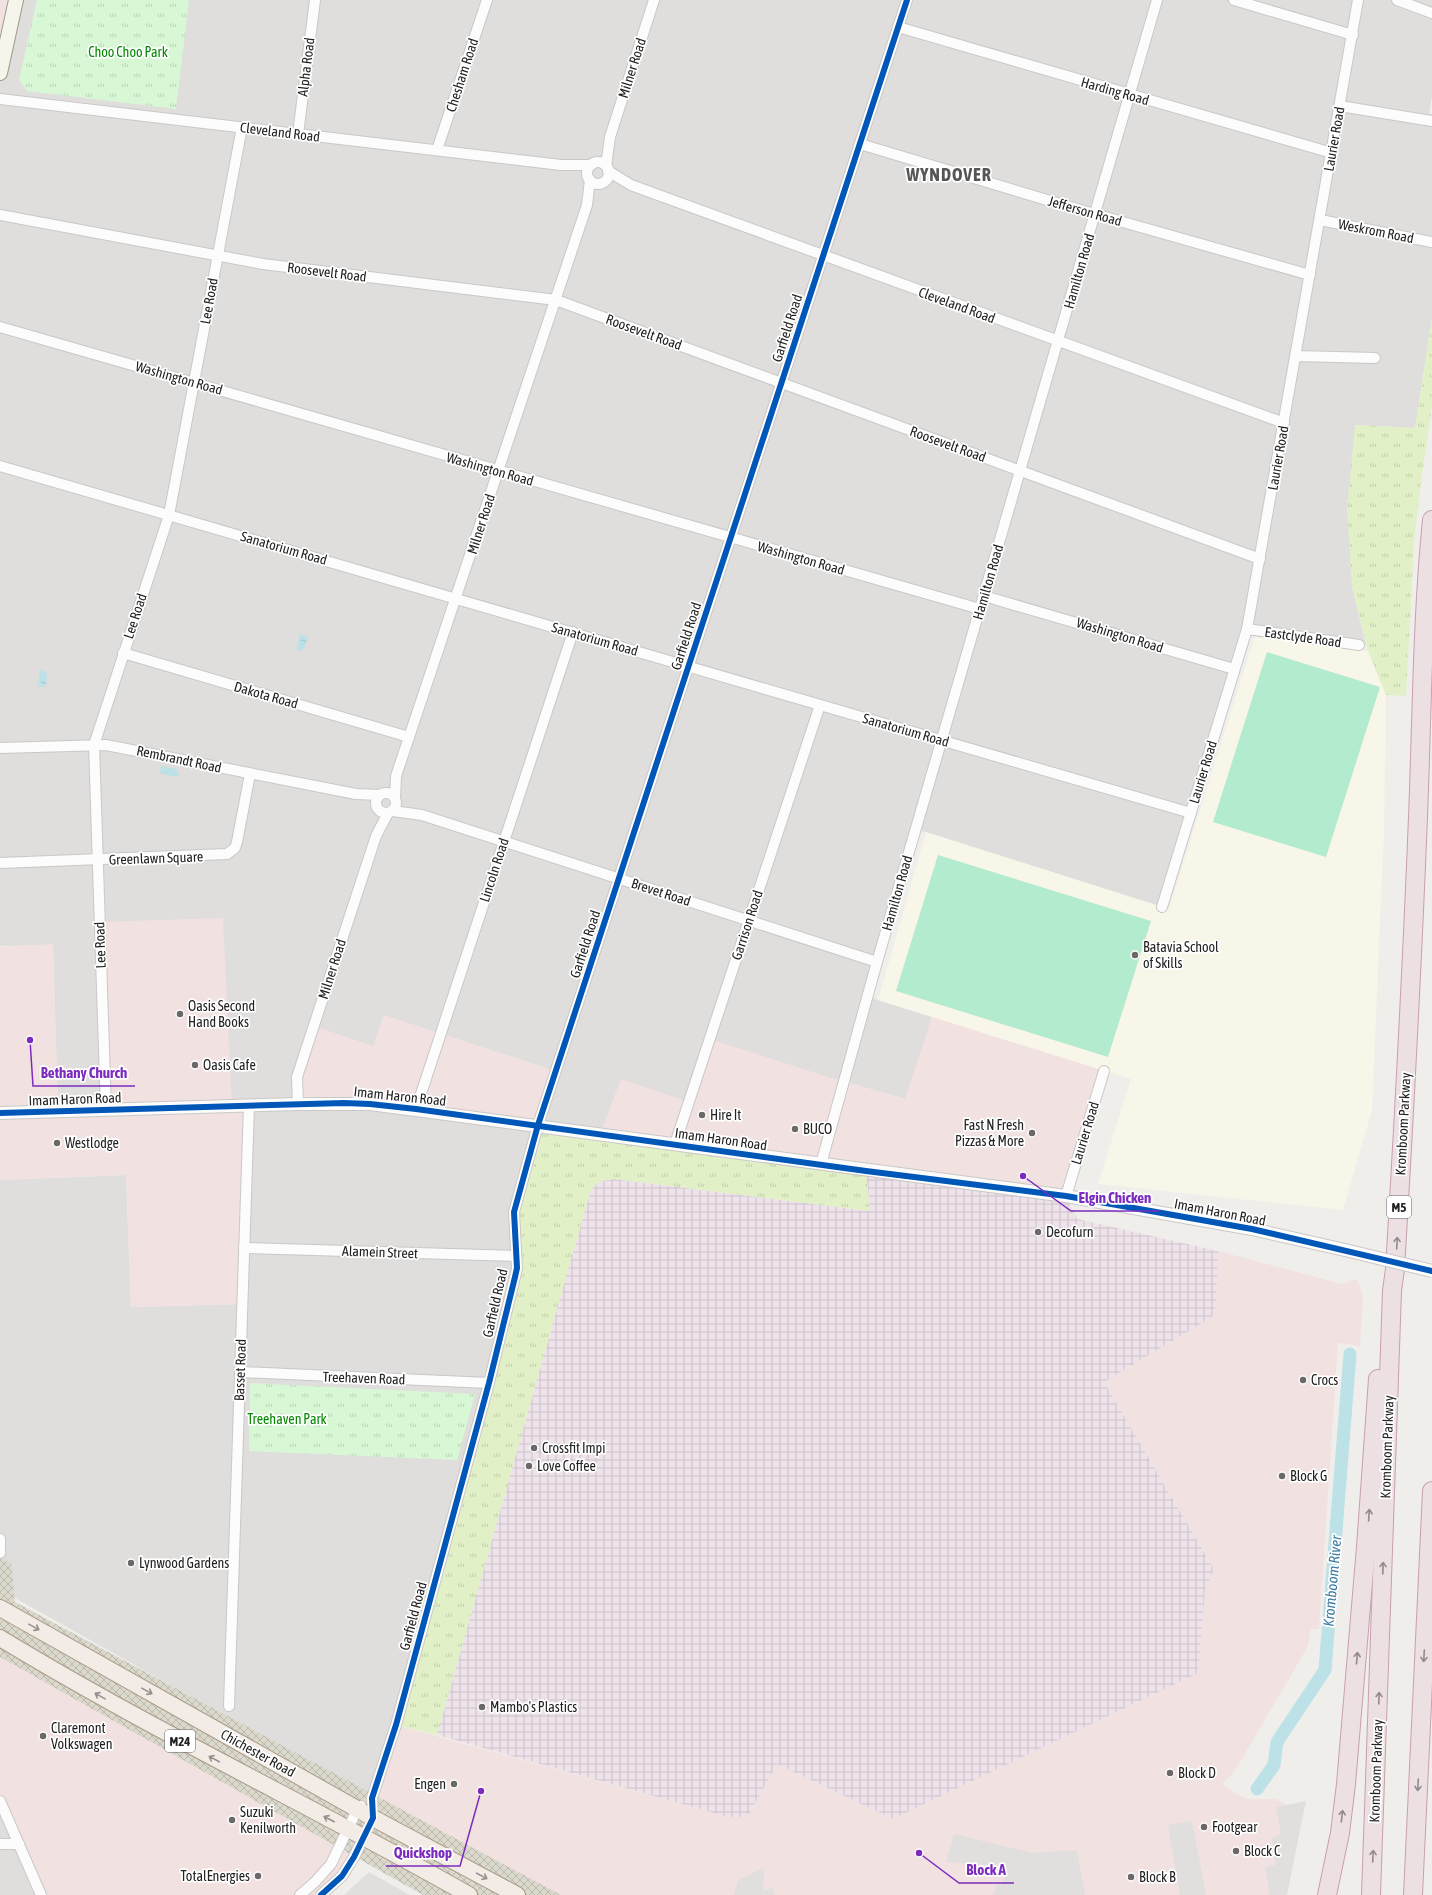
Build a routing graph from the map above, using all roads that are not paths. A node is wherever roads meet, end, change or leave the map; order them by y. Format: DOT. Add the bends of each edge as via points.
graph roads {
  1 [pos="16,0"];
  2 [pos="315,0"];
  3 [pos="486,0"];
  4 [pos="654,0"];
  5 [pos="907,0"];
  6 [pos="1157,0"];
  7 [pos="1234,0"];
  8 [pos="1358,0"];
  9 [pos="1397,0"];
  10 [pos="1432,12"];
  11 [pos="898,27"];
  12 [pos="1353,35"];
  13 [pos="0,73"];
  14 [pos="1129,95"];
  15 [pos="0,99"];
  16 [pos="1340,106"];
  17 [pos="1432,121"];
  18 [pos="242,127"];
  19 [pos="298,134"];
  20 [pos="610,137"];
  21 [pos="860,144"];
  22 [pos="437,150"];
  23 [pos="1332,153"];
  24 [pos="593,164"];
  25 [pos="561,165"];
  26 [pos="607,169"];
  27 [pos="589,178"];
  28 [pos="602,182"];
  29 [pos="631,185"];
  30 [pos="587,205"];
  31 [pos="1095,214"];
  32 [pos="0,215"];
  33 [pos="1320,220"];
  34 [pos="1432,242"];
  35 [pos="218,256"];
  36 [pos="823,256"];
  37 [pos="1310,275"];
  38 [pos="556,300"];
  39 [pos="0,327"];
  40 [pos="1058,341"];
  41 [pos="1295,356"];
  42 [pos="1375,358"];
  43 [pos="194,383"];
  44 [pos="782,383"];
  45 [pos="1284,423"];
  46 [pos="0,466"];
  47 [pos="498,471"];
  48 [pos="1020,471"];
  49 [pos="169,515"];
  50 [pos="1432,520"];
  51 [pos="731,538"];
  52 [pos="1260,559"];
  53 [pos="984,596"];
  54 [pos="456,599"];
  55 [pos="980,609"];
  56 [pos="1247,629"];
  57 [pos="573,632"];
  58 [pos="1359,645"];
  59 [pos="123,653"];
  60 [pos="689,666"];
  61 [pos="1234,669"];
  62 [pos="820,705"];
  63 [pos="410,737"];
  64 [pos="942,741"];
  65 [pos="94,744"];
  66 [pos="0,748"];
  67 [pos="250,774"];
  68 [pos="386,803"];
  69 [pos="1191,813"];
  70 [pos="504,840"];
  71 [pos="98,860"];
  72 [pos="0,864"];
  73 [pos="620,878"];
  74 [pos="1162,907"];
  75 [pos="749,921"];
  76 [pos="877,962"];
  77 [pos="1104,1070"];
  78 [pos="298,1104"];
  79 [pos="249,1105"];
  80 [pos="416,1109"];
  81 [pos="106,1110"];
  82 [pos="0,1113"];
  83 [pos="538,1125"];
  84 [pos="674,1144"];
  85 [pos="821,1164"];
  86 [pos="1066,1196"];
  87 [pos="244,1248"];
  88 [pos="516,1256"];
  89 [pos="1432,1271"];
  90 [pos="1392,1291"];
  91 [pos="240,1372"];
  92 [pos="489,1382"];
  93 [pos="1432,1491"];
  94 [pos="0,1539"];
  95 [pos="0,1553"];
  96 [pos="0,1608"];
  97 [pos="0,1638"];
  98 [pos="228,1706"];
  99 [pos="372,1798"];
  100 [pos="0,1801"];
  101 [pos="358,1808"];
  102 [pos="373,1818"];
  103 [pos="348,1829"];
  104 [pos="364,1837"];
  105 [pos="0,1844"];
  106 [pos="19,1844"];
  107 [pos="41,1895"];
  108 [pos="300,1895"];
  109 [pos="321,1895"];
  110 [pos="469,1895"];
  111 [pos="517,1895"];
  112 [pos="1327,1895"];
  113 [pos="1371,1895"];
  114 [pos="1413,1895"];
  1 -- 13 [label="main road"];
  2 -- 19 [label="street, Alpha Road"];
  3 -- 22 [label="street, Chesham Road"];
  4 -- 20 [label="street, Milner Road"];
  5 -- 11 [label="street, Garfield Road"];
  6 -- 14 [label="street, Hamilton Road"];
  7 -- 12 [label="street"];
  8 -- 12 [label="street, Laurier Road"];
  9 -- 10 [label="street"];
  11 -- 14 [label="street, Harding Road"];
  11 -- 21 [label="street, Garfield Road"];
  12 -- 16 [label="street, Laurier Road"];
  14 -- 23 [label="street, Harding Road"];
  14 -- 31 [label="street, Hamilton Road"];
  15 -- 18 [label="street, Cleveland Road"];
  16 -- 17 [label="street"];
  16 -- 23 [label="street, Laurier Road"];
  18 -- 19 [label="street, Cleveland Road"];
  18 -- 35 [label="street, Lee Road"];
  19 -- 22 [label="street, Cleveland Road"];
  20 -- 24 [label="street, Milner Road"];
  20 -- 26 [label="street, Milner Road"];
  21 -- 31 [label="street, Jefferson Road"];
  21 -- 36 [label="street, Garfield Road"];
  22 -- 25 [label="street, Cleveland Road"];
  23 -- 33 [label="street, Laurier Road"];
  24 -- 25 [label="street, Cleveland Road"];
  24 -- 26 [label="street" via="601,163"];
  24 -- 27 [label="street" via="588,170"];
  25 -- 27 [label="street, Cleveland Road"];
  26 -- 28 [label="street" via="608,176"];
  26 -- 29 [label="street, Cleveland Road"];
  27 -- 28 [label="street" via="595,183"];
  27 -- 30 [label="street, Milner Road"];
  28 -- 29 [label="street, Cleveland Road"];
  28 -- 30 [label="street, Milner Road"];
  29 -- 36 [label="street, Cleveland Road"];
  30 -- 38 [label="street, Milner Road"];
  31 -- 37 [label="street, Jefferson Road"];
  31 -- 40 [label="street, Hamilton Road"];
  32 -- 35 [label="street, Roosevelt Road"];
  33 -- 34 [label="street, Weskrom Road"];
  33 -- 37 [label="street, Laurier Road"];
  35 -- 38 [label="street, Roosevelt Road" via="263,264"];
  35 -- 43 [label="street, Lee Road"];
  36 -- 40 [label="street, Cleveland Road"];
  36 -- 44 [label="street, Garfield Road"];
  37 -- 41 [label="street, Laurier Road"];
  38 -- 44 [label="street, Roosevelt Road"];
  38 -- 47 [label="street, Milner Road"];
  39 -- 43 [label="street, Washington Road"];
  40 -- 45 [label="street, Cleveland Road"];
  40 -- 48 [label="street, Hamilton Road"];
  41 -- 42 [label="street"];
  41 -- 45 [label="street, Laurier Road"];
  43 -- 47 [label="street, Washington Road"];
  43 -- 49 [label="street, Lee Road"];
  44 -- 48 [label="street, Roosevelt Road"];
  44 -- 51 [label="street, Garfield Road"];
  45 -- 52 [label="street, Laurier Road"];
  46 -- 49 [label="street, Sanatorium Road"];
  47 -- 51 [label="street, Washington Road"];
  47 -- 54 [label="street, Milner Road"];
  48 -- 52 [label="street, Roosevelt Road"];
  48 -- 53 [label="street, Hamilton Road"];
  49 -- 54 [label="street, Sanatorium Road"];
  49 -- 59 [label="street, Lee Road"];
  90 -- 50 [label="highway, Kromboom Parkway / M5, one-way" via="1396,1261 1407,1062 1427,564"];
  51 -- 55 [label="street, Washington Road"];
  51 -- 60 [label="street, Garfield Road"];
  52 -- 56 [label="street, Laurier Road"];
  53 -- 55 [label="street, Hamilton Road"];
  53 -- 61 [label="street, Washington Road"];
  54 -- 57 [label="street, Sanatorium Road"];
  54 -- 63 [label="street, Milner Road"];
  55 -- 64 [label="street, Hamilton Road"];
  56 -- 58 [label="street, Eastclyde Road"];
  56 -- 61 [label="street, Laurier Road"];
  57 -- 60 [label="street, Sanatorium Road"];
  57 -- 70 [label="street, Lincoln Road"];
  59 -- 63 [label="street, Dakota Road"];
  59 -- 65 [label="street, Lee Road"];
  60 -- 62 [label="street, Sanatorium Road"];
  60 -- 73 [label="street, Garfield Road"];
  61 -- 69 [label="street, Laurier Road"];
  62 -- 64 [label="street, Sanatorium Road"];
  62 -- 75 [label="street, Garrison Road"];
  63 -- 68 [label="street, Milner Road"];
  64 -- 69 [label="street, Sanatorium Road"];
  64 -- 76 [label="street, Hamilton Road"];
  65 -- 66 [label="street, Rembrandt Road"];
  65 -- 67 [label="street, Rembrandt Road" via="110,745"];
  65 -- 71 [label="street, Lee Road"];
  67 -- 68 [label="street, Rembrandt Road" via="356,794"];
  67 -- 71 [label="street, Greenlawn Square" via="237,842 235,848 227,854"];
  68 -- 70 [label="street, Brevet Road"];
  68 -- 78 [label="street, Milner Road" via="299,1071"];
  69 -- 74 [label="street, Laurier Road"];
  70 -- 73 [label="street, Brevet Road"];
  70 -- 80 [label="street, Lincoln Road"];
  71 -- 72 [label="street, Greenlawn Square"];
  71 -- 81 [label="street, Lee Road"];
  73 -- 75 [label="street, Brevet Road"];
  73 -- 83 [label="street, Garfield Road"];
  75 -- 76 [label="street, Brevet Road"];
  75 -- 84 [label="street, Garrison Road"];
  76 -- 85 [label="street, Hamilton Road"];
  77 -- 86 [label="street, Laurier Road"];
  78 -- 79 [label="street, Imam Haron Road"];
  78 -- 80 [label="street, Imam Haron Road" via="370,1104"];
  79 -- 81 [label="street, Imam Haron Road"];
  79 -- 87 [label="street, Basset Road"];
  80 -- 83 [label="street, Imam Haron Road"];
  81 -- 82 [label="street, Imam Haron Road"];
  83 -- 84 [label="street, Imam Haron Road"];
  83 -- 88 [label="street, Garfield Road" via="514,1212"];
  84 -- 85 [label="street, Imam Haron Road"];
  85 -- 86 [label="street, Imam Haron Road"];
  86 -- 89 [label="street, Imam Haron Road, bridge" via="1252,1229"];
  87 -- 88 [label="street, Alamein Street"];
  87 -- 91 [label="street, Basset Road"];
  88 -- 92 [label="street, Garfield Road" via="515,1277"];
  112 -- 90 [label="highway, one-way" via="1340,1833 1346,1784 1376,1394"];
  113 -- 90 [label="highway, Kromboom Parkway / M5, one-way"];
  91 -- 92 [label="street, Treehaven Road"];
  91 -- 98 [label="street, Basset Road"];
  92 -- 99 [label="street, Garfield Road" via="396,1725"];
  93 -- 114 [label="highway, one-way"];
  94 -- 95 [label="street"];
  96 -- 101 [label="main road, Chichester Road / M24, one-way"];
  103 -- 97 [label="main road, Chichester Road / M24, one-way" via="204,1754"];
  99 -- 101 [label="street"];
  99 -- 102 [label="street, Garfield Road"];
  100 -- 106 [label="street"];
  101 -- 102 [label="main road, Chichester Road / M24"];
  101 -- 103 [label="street"];
  102 -- 104 [label="street, Garfield Road"];
  102 -- 111 [label="main road, Chichester Road / M24, one-way"];
  103 -- 104 [label="main road, Chichester Road / M24"];
  103 -- 108 [label="street" via="331,1864"];
  104 -- 109 [label="street, Garfield Road" via="342,1876"];
  104 -- 110 [label="main road, Chichester Road / M24"];
  105 -- 106 [label="street"];
  106 -- 107 [label="street"];
}
